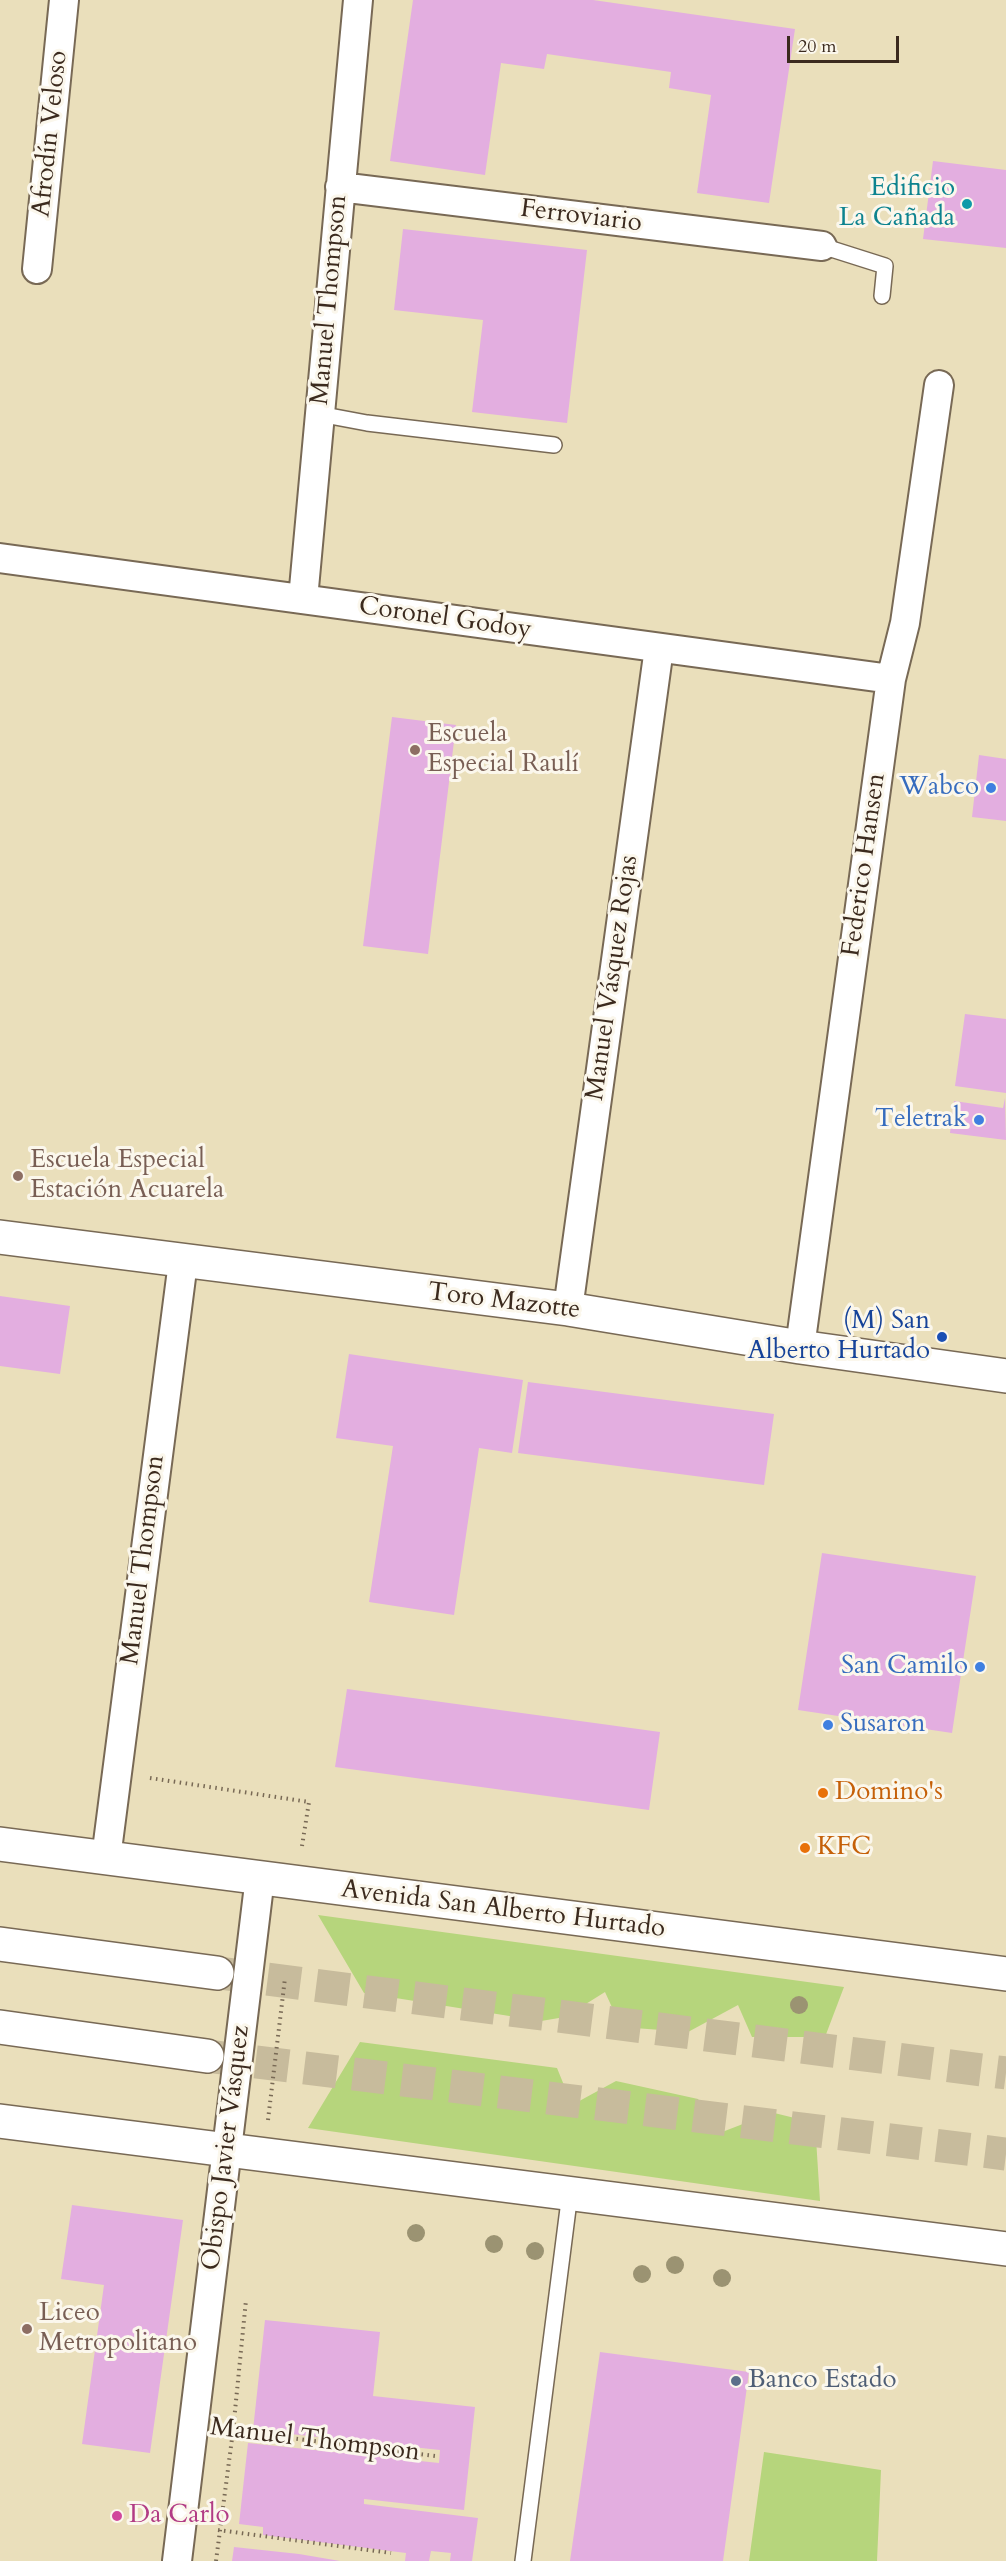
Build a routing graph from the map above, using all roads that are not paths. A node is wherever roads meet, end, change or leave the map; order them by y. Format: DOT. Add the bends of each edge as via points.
graph roads {
  1 [pos="64,0"];
  2 [pos="358,0"];
  3 [pos="340,187"];
  4 [pos="822,246"];
  5 [pos="37,269"];
  6 [pos="882,296"];
  7 [pos="939,385"];
  8 [pos="320,414"];
  9 [pos="554,445"];
  10 [pos="0,558"];
  11 [pos="303,600"];
  12 [pos="658,648"];
  13 [pos="891,679"];
  14 [pos="0,1237"];
  15 [pos="183,1262"];
  16 [pos="568,1309"];
  17 [pos="800,1347"];
  18 [pos="1006,1376"];
  19 [pos="0,1844"];
  20 [pos="106,1858"];
  21 [pos="260,1877"];
  22 [pos="0,1944"];
  23 [pos="217,1973"];
  24 [pos="1006,1974"];
  25 [pos="0,2027"];
  26 [pos="207,2056"];
  27 [pos="0,2121"];
  28 [pos="226,2149"];
  29 [pos="570,2193"];
  30 [pos="1006,2249"];
  31 [pos="177,2561"];
  32 [pos="523,2561"];
  1 -- 5 [label="street, Afrodín Veloso"];
  2 -- 3 [label="street, Manuel Thompson"];
  3 -- 4 [label="street, Ferroviario"];
  3 -- 8 [label="street, Manuel Thompson"];
  4 -- 6 [label="lane" via="885,266"];
  7 -- 13 [label="street, Federico Hansen" via="905,623"];
  8 -- 9 [label="lane"];
  8 -- 11 [label="street, Manuel Thompson"];
  10 -- 11 [label="street, Coronel Godoy"];
  11 -- 12 [label="street, Coronel Godoy"];
  12 -- 13 [label="street, Coronel Godoy"];
  12 -- 16 [label="street, Manuel Vásquez Rojas"];
  13 -- 17 [label="street, Federico Hansen"];
  14 -- 15 [label="main road, Toro Mazotte"];
  15 -- 16 [label="main road, Toro Mazotte"];
  15 -- 20 [label="street, Manuel Thompson"];
  16 -- 17 [label="main road, Toro Mazotte"];
  17 -- 18 [label="main road, Toro Mazotte"];
  19 -- 20 [label="main road, Avenida San Alberto Hurtado"];
  20 -- 21 [label="main road, Avenida San Alberto Hurtado"];
  21 -- 24 [label="main road, Avenida San Alberto Hurtado"];
  21 -- 28 [label="street, Obispo Javier Vásquez"];
  22 -- 23 [label="main road"];
  25 -- 26 [label="main road"];
  27 -- 28 [label="main road"];
  28 -- 29 [label="main road"];
  28 -- 31 [label="street, Obispo Javier Vásquez"];
  29 -- 30 [label="main road"];
  29 -- 32 [label="lane"];
}
